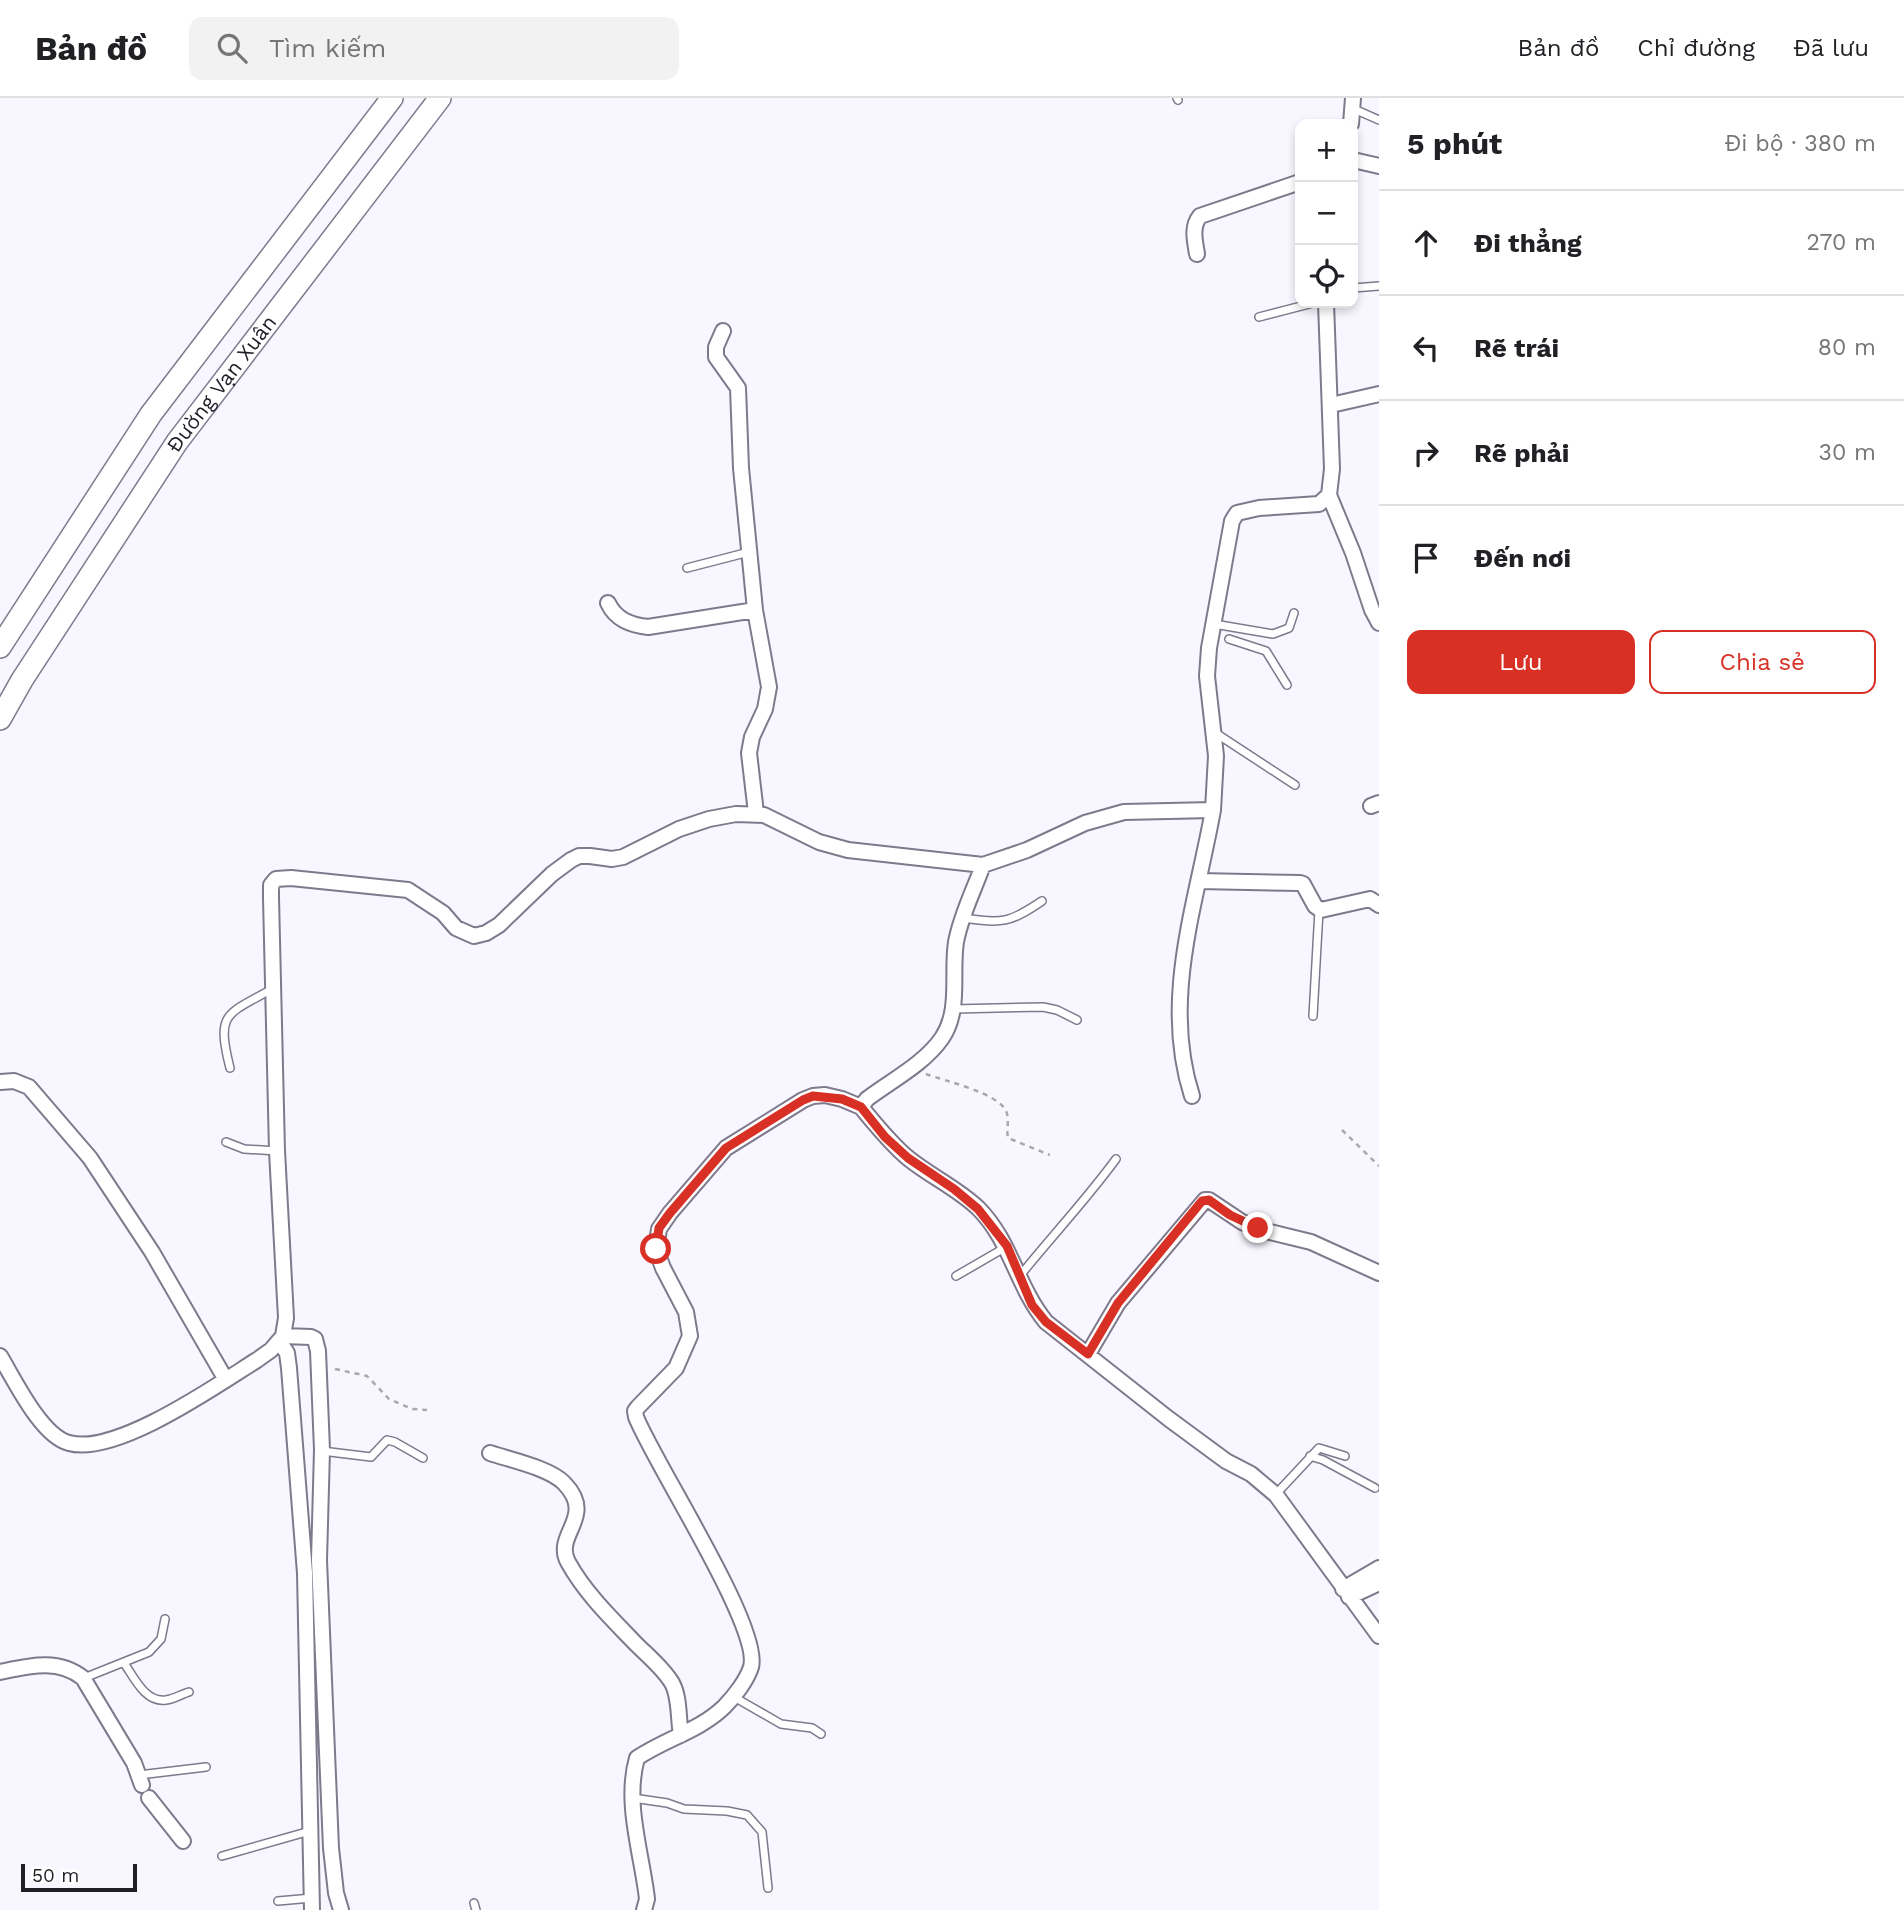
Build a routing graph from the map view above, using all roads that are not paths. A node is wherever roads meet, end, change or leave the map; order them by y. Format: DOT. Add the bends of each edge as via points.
graph roads {
  1 [pos="392,98"];
  2 [pos="440,98"];
  3 [pos="1353,103"];
  4 [pos="1379,120"];
  5 [pos="1358,161"];
  6 [pos="1379,166"];
  7 [pos="1295,184"];
  8 [pos="1197,254"];
  9 [pos="1379,286"];
  10 [pos="1358,288"];
  11 [pos="1295,308"];
  12 [pos="1326,308"];
  13 [pos="1259,317"];
  14 [pos="723,331"];
  15 [pos="1379,394"];
  16 [pos="1331,405"];
  17 [pos="1329,495"];
  18 [pos="750,552"];
  19 [pos="687,568"];
  20 [pos="608,603"];
  21 [pos="755,610"];
  22 [pos="1294,613"];
  23 [pos="1379,623"];
  24 [pos="1213,632"];
  25 [pos="1229,639"];
  26 [pos="0,647"];
  27 [pos="1287,685"];
  28 [pos="0,719"];
  29 [pos="1213,732"];
  30 [pos="1295,785"];
  31 [pos="1213,810"];
  32 [pos="756,813"];
  33 [pos="983,864"];
  34 [pos="1199,881"];
  35 [pos="1042,901"];
  36 [pos="1379,905"];
  37 [pos="1319,910"];
  38 [pos="963,918"];
  39 [pos="272,989"];
  40 [pos="953,1009"];
  41 [pos="1313,1016"];
  42 [pos="1077,1020"];
  43 [pos="230,1068"];
  44 [pos="0,1082"];
  45 [pos="1192,1096"];
  46 [pos="861,1107"];
  47 [pos="226,1142"];
  48 [pos="277,1151"];
  49 [pos="1116,1159"];
  50 [pos="1007,1246"];
  51 [pos="1379,1273"];
  52 [pos="956,1276"];
  53 [pos="1019,1277"];
  54 [pos="285,1338"];
  55 [pos="1088,1354"];
  56 [pos="0,1356"];
  57 [pos="226,1380"];
  58 [pos="322,1450"];
  59 [pos="491,1453"];
  60 [pos="1310,1456"];
  61 [pos="1345,1456"];
  62 [pos="423,1458"];
  63 [pos="1375,1488"];
  64 [pos="1276,1495"];
  65 [pos="1379,1569"];
  66 [pos="1379,1583"];
  67 [pos="1346,1593"];
  68 [pos="165,1619"];
  69 [pos="1379,1636"];
  70 [pos="124,1663"];
  71 [pos="0,1672"];
  72 [pos="83,1678"];
  73 [pos="189,1692"];
  74 [pos="733,1696"];
  75 [pos="821,1734"];
  76 [pos="681,1735"];
  77 [pos="206,1767"];
  78 [pos="144,1786"];
  79 [pos="632,1798"];
  80 [pos="310,1831"];
  81 [pos="183,1842"];
  82 [pos="222,1856"];
  83 [pos="768,1888"];
  84 [pos="278,1901"];
  85 [pos="312,1904"];
  86 [pos="341,1910"];
  87 [pos="644,1910"];
  1 -- 26 [label="main road, Đường Vạn Xuân" via="151,414"];
  2 -- 28 [label="main road, Đường Vạn Xuân" via="177,442"];
  3 -- 4 [label="lane"];
  5 -- 6 [label="street"];
  7 -- 8 [label="street" via="1200,216 1194,230"];
  9 -- 10 [label="lane"];
  11 -- 13 [label="lane"];
  12 -- 16 [label="street"];
  14 -- 18 [label="street" via="716,357 738,388"];
  15 -- 16 [label="street"];
  16 -- 17 [label="street"];
  17 -- 23 [label="street"];
  17 -- 24 [label="street" via="1319,504 1237,513 1229,532"];
  18 -- 19 [label="lane"];
  18 -- 21 [label="street"];
  20 -- 21 [label="street" via="619,618 648,627"];
  21 -- 32 [label="street" via="769,687 749,752"];
  22 -- 24 [label="lane" via="1289,628 1273,634"];
  24 -- 29 [label="street" via="1206,676"];
  25 -- 27 [label="lane" via="1266,650"];
  29 -- 30 [label="lane"];
  29 -- 31 [label="street"];
  31 -- 33 [label="street" via="1124,812 1084,823 1027,850"];
  31 -- 34 [label="street"];
  32 -- 33 [label="street" via="818,842 848,850"];
  32 -- 39 [label="street" via="709,819 623,857 579,856 552,874 499,925 474,936 408,890 276,879 271,885"];
  33 -- 38 [label="street"];
  34 -- 37 [label="street" via="1300,883"];
  34 -- 45 [label="street" via="1178,991 1182,1067"];
  35 -- 38 [label="lane" via="1004,922"];
  36 -- 37 [label="street" via="1370,899"];
  37 -- 41 [label="lane"];
  38 -- 40 [label="street" via="956,943"];
  39 -- 43 [label="lane" via="227,1019 223,1039"];
  39 -- 48 [label="street"];
  40 -- 42 [label="lane" via="1043,1007"];
  40 -- 46 [label="street" via="943,1037 925,1058"];
  44 -- 57 [label="street" via="29,1087 90,1158 152,1252"];
  46 -- 50 [label="street" via="908,1158 978,1209"];
  46 -- 74 [label="street" via="842,1099 813,1096 737,1140 670,1213 656,1240 659,1257 686,1312 690,1336 676,1368 638,1407 636,1417 726,1588 750,1648 751,1668"];
  47 -- 48 [label="lane" via="244,1149"];
  48 -- 54 [label="street"];
  49 -- 53 [label="lane"];
  50 -- 52 [label="lane"];
  50 -- 53 [label="street"];
  51 -- 55 [label="street" via="1311,1242 1242,1222 1205,1200 1118,1303"];
  53 -- 55 [label="street" via="1046,1322"];
  54 -- 57 [label="street"];
  54 -- 58 [label="street" via="311,1337 317,1343"];
  54 -- 80 [label="street" via="305,1573"];
  55 -- 64 [label="street"];
  56 -- 57 [label="street" via="37,1416 68,1443 104,1441 149,1425"];
  58 -- 62 [label="lane" via="371,1457 387,1440"];
  58 -- 86 [label="street" via="319,1560 331,1848"];
  59 -- 76 [label="street" via="551,1474 571,1492 578,1508 564,1549 566,1559 590,1595 673,1685"];
  60 -- 61 [label="lane" via="1319,1448"];
  60 -- 63 [label="lane"];
  60 -- 64 [label="lane"];
  64 -- 67 [label="street"];
  65 -- 67 [label="street"];
  66 -- 67 [label="street"];
  67 -- 69 [label="street"];
  68 -- 70 [label="lane" via="156,1646"];
  70 -- 72 [label="lane"];
  70 -- 73 [label="lane" via="144,1692 154,1698 165,1700"];
  71 -- 72 [label="street" via="45,1664 62,1666"];
  72 -- 78 [label="street"];
  74 -- 75 [label="lane" via="781,1724 812,1728"];
  74 -- 76 [label="street" via="716,1714"];
  76 -- 79 [label="street" via="637,1758"];
  77 -- 78 [label="lane"];
  78 -- 81 [label="street"];
  79 -- 83 [label="lane" via="684,1810 747,1815 762,1832"];
  79 -- 87 [label="street" via="647,1899"];
  80 -- 82 [label="lane"];
  80 -- 85 [label="street"];
  84 -- 85 [label="lane"];
}
